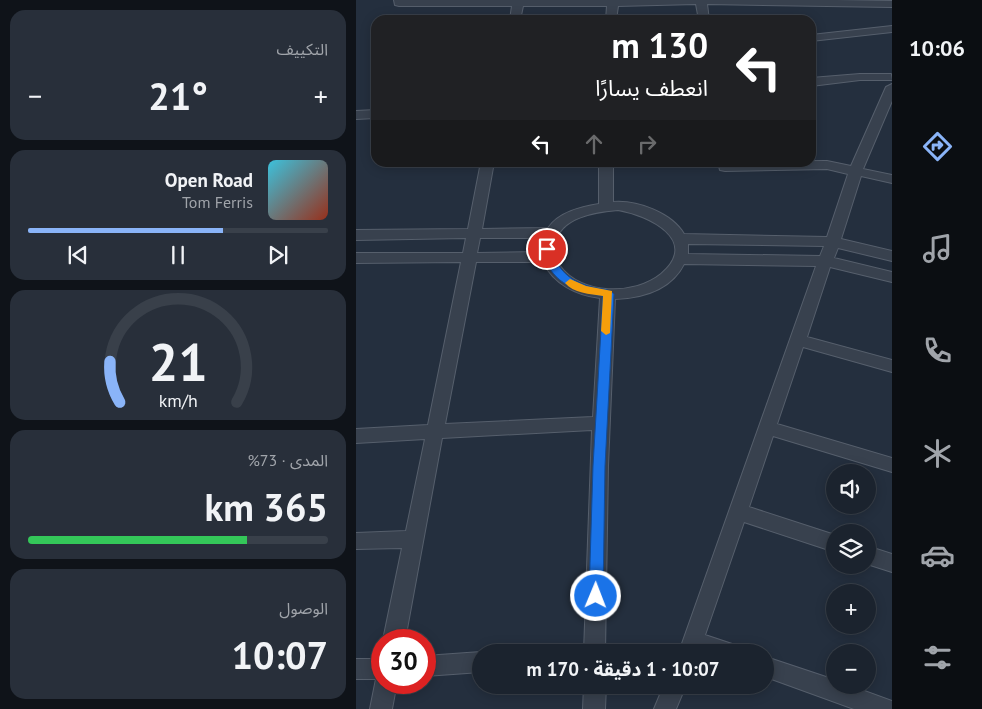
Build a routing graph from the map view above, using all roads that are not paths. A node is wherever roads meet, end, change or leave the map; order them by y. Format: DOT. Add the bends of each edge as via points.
graph roads {
  1 [pos="399,0"];
  2 [pos="699,1"];
  3 [pos="518,3"];
  4 [pos="613,3"];
  5 [pos="892,4"];
  6 [pos="516,15"];
  7 [pos="612,15"];
  8 [pos="703,15"];
  9 [pos="892,29"];
  10 [pos="816,37"];
  11 [pos="892,80"];
  12 [pos="816,81"];
  13 [pos="371,114"];
  14 [pos="356,115"];
  15 [pos="885,121"];
  16 [pos="816,165"];
  17 [pos="487,167"];
  18 [pos="606,167"];
  19 [pos="726,167"];
  20 [pos="760,167"];
  21 [pos="856,170"];
  22 [pos="892,179"];
  23 [pos="606,206"];
  24 [pos="474,233"];
  25 [pos="552,233"];
  26 [pos="356,234"];
  27 [pos="680,239"];
  28 [pos="833,242"];
  29 [pos="892,256"];
  30 [pos="548,257"];
  31 [pos="356,258"];
  32 [pos="470,258"];
  33 [pos="680,259"];
  34 [pos="825,260"];
  35 [pos="892,277"];
  36 [pos="608,294"];
  37 [pos="798,340"];
  38 [pos="892,366"];
  39 [pos="601,423"];
  40 [pos="768,428"];
  41 [pos="435,432"];
  42 [pos="356,436"];
  43 [pos="892,465"];
  44 [pos="739,512"];
  45 [pos="414,539"];
  46 [pos="356,541"];
  47 [pos="826,541"];
  48 [pos="876,558"];
  49 [pos="892,564"];
  50 [pos="396,629"];
  51 [pos="595,644"];
  52 [pos="692,644"];
  53 [pos="472,663"];
  54 [pos="436,665"];
  55 [pos="356,669"];
  56 [pos="371,669"];
  57 [pos="774,670"];
  58 [pos="384,694"];
  59 [pos="594,694"];
  60 [pos="672,694"];
  61 [pos="381,709"];
  62 [pos="594,709"];
  63 [pos="666,709"];
  64 [pos="885,709"];
  1 -- 3 [label="street" via="399,3"];
  2 -- 4 [label="street"];
  2 -- 5 [label="street"];
  2 -- 8 [label="street"];
  3 -- 4 [label="street"];
  3 -- 6 [label="street"];
  4 -- 7 [label="street"];
  9 -- 10 [label="street"];
  11 -- 12 [label="street" via="860,77"];
  11 -- 15 [label="street"];
  13 -- 14 [label="street"];
  15 -- 21 [label="street"];
  16 -- 21 [label="street"];
  17 -- 24 [label="street"];
  18 -- 23 [label="street"];
  19 -- 20 [label="street"];
  21 -- 22 [label="street"];
  21 -- 28 [label="street"];
  23 -- 25 [label="street" via="574,215"];
  23 -- 27 [label="street" via="630,207 652,213 669,224"];
  24 -- 25 [label="street"];
  24 -- 26 [label="street"];
  24 -- 32 [label="street"];
  25 -- 30 [label="street" via="548,241"];
  27 -- 28 [label="street"];
  27 -- 33 [label="street"];
  28 -- 29 [label="street"];
  28 -- 34 [label="street"];
  30 -- 32 [label="street"];
  30 -- 36 [label="street" via="556,272 573,284"];
  31 -- 32 [label="street"];
  32 -- 41 [label="street"];
  33 -- 34 [label="street"];
  33 -- 36 [label="street" via="670,274 654,285 632,292"];
  34 -- 35 [label="street"];
  34 -- 37 [label="street"];
  36 -- 39 [label="street"];
  37 -- 38 [label="street"];
  37 -- 40 [label="street"];
  39 -- 41 [label="street"];
  39 -- 51 [label="street"];
  40 -- 43 [label="street"];
  40 -- 44 [label="street"];
  41 -- 42 [label="street"];
  41 -- 45 [label="street"];
  44 -- 47 [label="street"];
  44 -- 52 [label="street"];
  45 -- 46 [label="street"];
  45 -- 50 [label="street"];
  48 -- 49 [label="street"];
  53 -- 54 [label="street"];
  55 -- 56 [label="street"];
  57 -- 64 [label="street"];
  58 -- 61 [label="street"];
  59 -- 62 [label="street"];
  60 -- 63 [label="street"];
}
